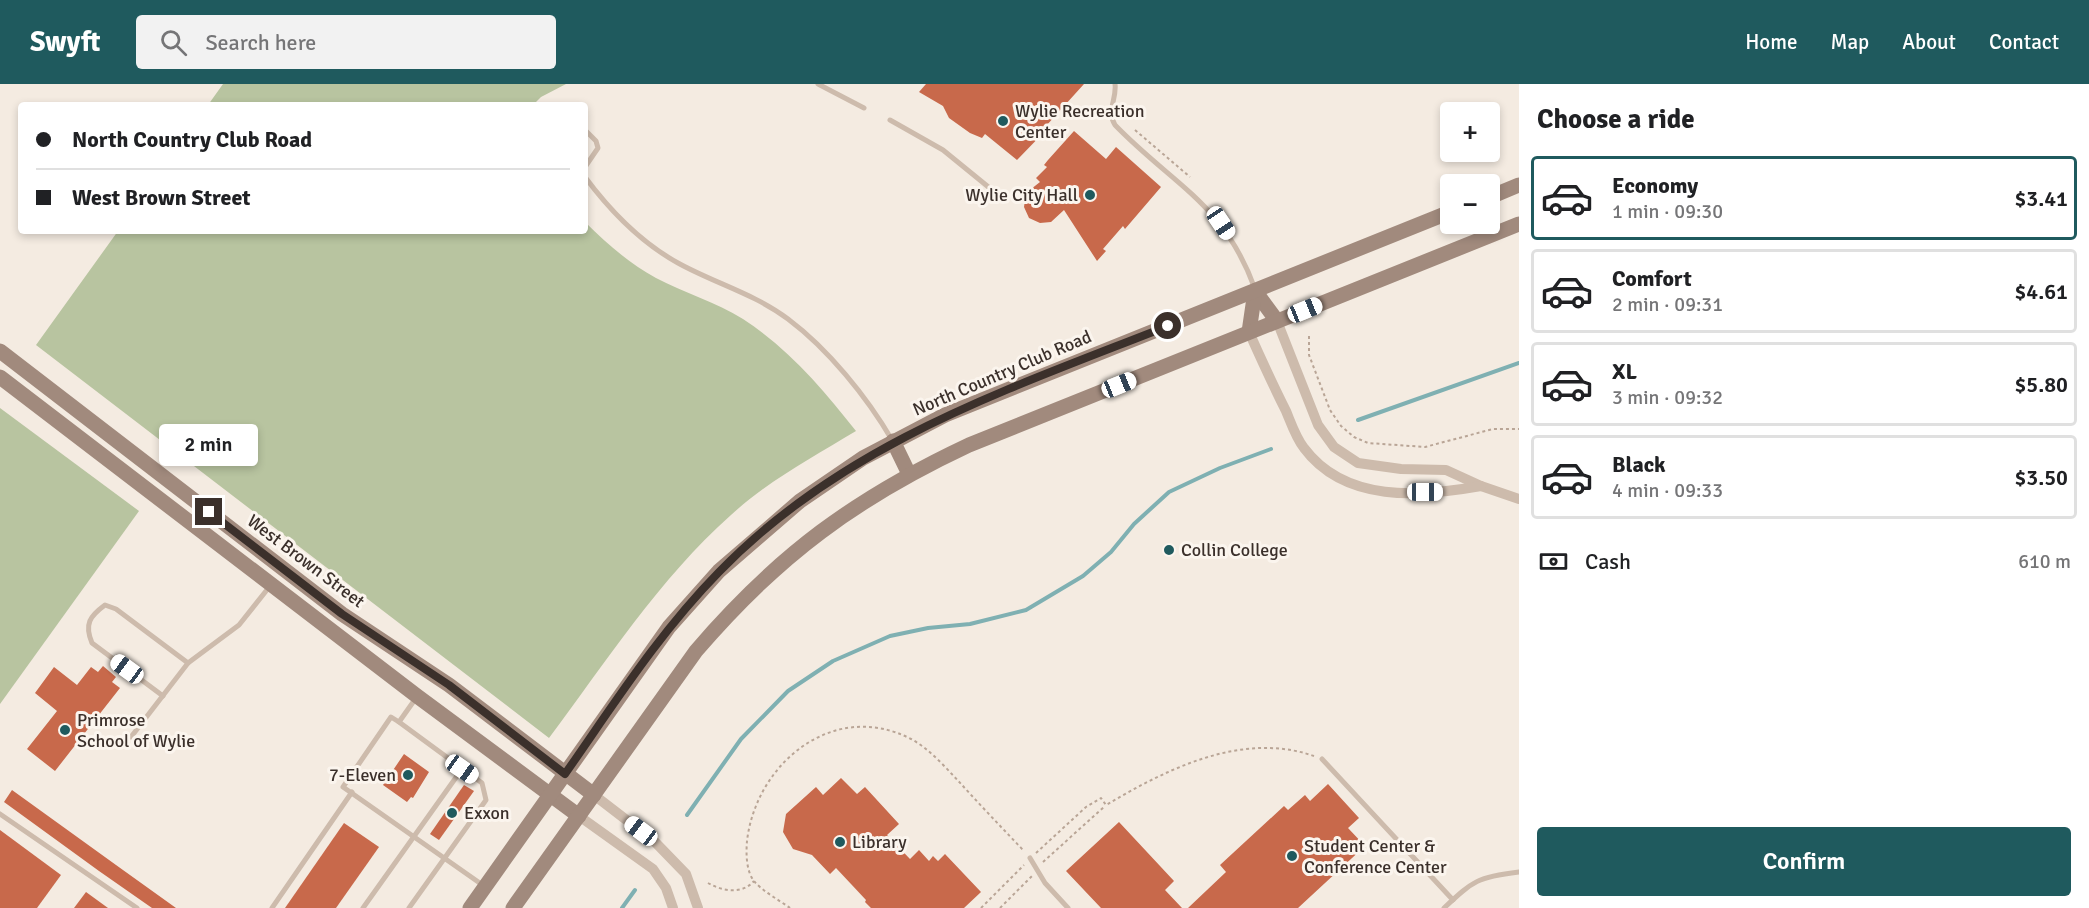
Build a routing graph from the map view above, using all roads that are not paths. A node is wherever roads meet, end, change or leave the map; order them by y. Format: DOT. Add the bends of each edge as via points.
graph roads {
  1 [pos="818,84"];
  2 [pos="1115,84"];
  3 [pos="864,108"];
  4 [pos="890,120"];
  5 [pos="588,133"];
  6 [pos="588,163"];
  7 [pos="588,181"];
  8 [pos="1519,185"];
  9 [pos="1500,193"];
  10 [pos="997,194"];
  11 [pos="1440,217"];
  12 [pos="1519,224"];
  13 [pos="1256,291"];
  14 [pos="1277,321"];
  15 [pos="1249,332"];
  16 [pos="0,351"];
  17 [pos="0,377"];
  18 [pos="893,441"];
  19 [pos="909,474"];
  20 [pos="1481,486"];
  21 [pos="1519,499"];
  22 [pos="271,585"];
  23 [pos="342,614"];
  24 [pos="188,663"];
  25 [pos="163,696"];
  26 [pos="417,696"];
  27 [pos="399,722"];
  28 [pos="131,737"];
  29 [pos="1322,759"];
  30 [pos="462,769"];
  31 [pos="565,774"];
  32 [pos="351,792"];
  33 [pos="550,795"];
  34 [pos="594,795"];
  35 [pos="0,814"];
  36 [pos="579,816"];
  37 [pos="416,837"];
  38 [pos="444,858"];
  39 [pos="1030,858"];
  40 [pos="1519,872"];
  41 [pos="485,886"];
  42 [pos="1453,900"];
  43 [pos="137,908"];
  44 [pos="273,908"];
  45 [pos="363,908"];
  46 [pos="409,908"];
  47 [pos="470,908"];
  48 [pos="513,908"];
  49 [pos="673,908"];
  50 [pos="698,908"];
  51 [pos="1068,908"];
  52 [pos="1444,908"];
  1 -- 3 [label="lane"];
  2 -- 13 [label="lane" via="1110,107 1115,125 1211,212 1237,248"];
  4 -- 10 [label="lane" via="948,154"];
  5 -- 6 [label="lane" via="598,148"];
  7 -- 18 [label="lane" via="613,212 659,252 775,310 801,330 854,385"];
  8 -- 9 [label="main road"];
  11 -- 13 [label="main road, North Country Club Road"];
  12 -- 14 [label="main road"];
  13 -- 14 [label="main road"];
  13 -- 15 [label="main road"];
  13 -- 18 [label="main road, North Country Club Road" via="983,400"];
  14 -- 15 [label="main road"];
  14 -- 20 [label="street" via="1318,425 1334,447 1358,463 1446,470"];
  15 -- 19 [label="main road" via="969,445"];
  15 -- 20 [label="street" via="1303,447 1325,471 1348,485 1382,492 1447,492"];
  16 -- 23 [label="main road, West Brown Street"];
  17 -- 22 [label="main road"];
  18 -- 19 [label="main road"];
  18 -- 31 [label="main road, North Country Club Road" via="800,501 719,571 669,627"];
  19 -- 34 [label="main road" via="810,538 734,609 696,651"];
  20 -- 21 [label="street"];
  22 -- 23 [label="main road" via="286,584"];
  22 -- 24 [label="lane" via="239,625"];
  22 -- 26 [label="main road"];
  23 -- 31 [label="main road, West Brown Street" via="449,685"];
  24 -- 25 [label="lane"];
  24 -- 25 [label="lane" via="116,609 105,605 94,614 87,633 92,643"];
  25 -- 28 [label="lane"];
  26 -- 27 [label="lane"];
  26 -- 33 [label="main road"];
  27 -- 30 [label="lane"];
  27 -- 32 [label="lane" via="392,717 343,787"];
  29 -- 42 [label="lane"];
  30 -- 37 [label="lane"];
  30 -- 38 [label="lane" via="482,783 486,800"];
  31 -- 33 [label="main road, North Country Club Road"];
  31 -- 34 [label="main road, West Brown Street"];
  32 -- 37 [label="lane"];
  32 -- 44 [label="lane"];
  33 -- 36 [label="main road"];
  33 -- 41 [label="main road, North Country Club Road"];
  34 -- 36 [label="main road"];
  34 -- 50 [label="street" via="655,842 686,874"];
  35 -- 43 [label="lane"];
  36 -- 48 [label="main road"];
  36 -- 49 [label="street" via="653,869"];
  37 -- 38 [label="lane"];
  37 -- 45 [label="lane"];
  38 -- 41 [label="lane"];
  38 -- 46 [label="lane"];
  39 -- 51 [label="lane" via="1045,883"];
  40 -- 42 [label="lane" via="1470,884"];
  41 -- 47 [label="main road, North Country Club Road"];
  42 -- 52 [label="lane"];
}
